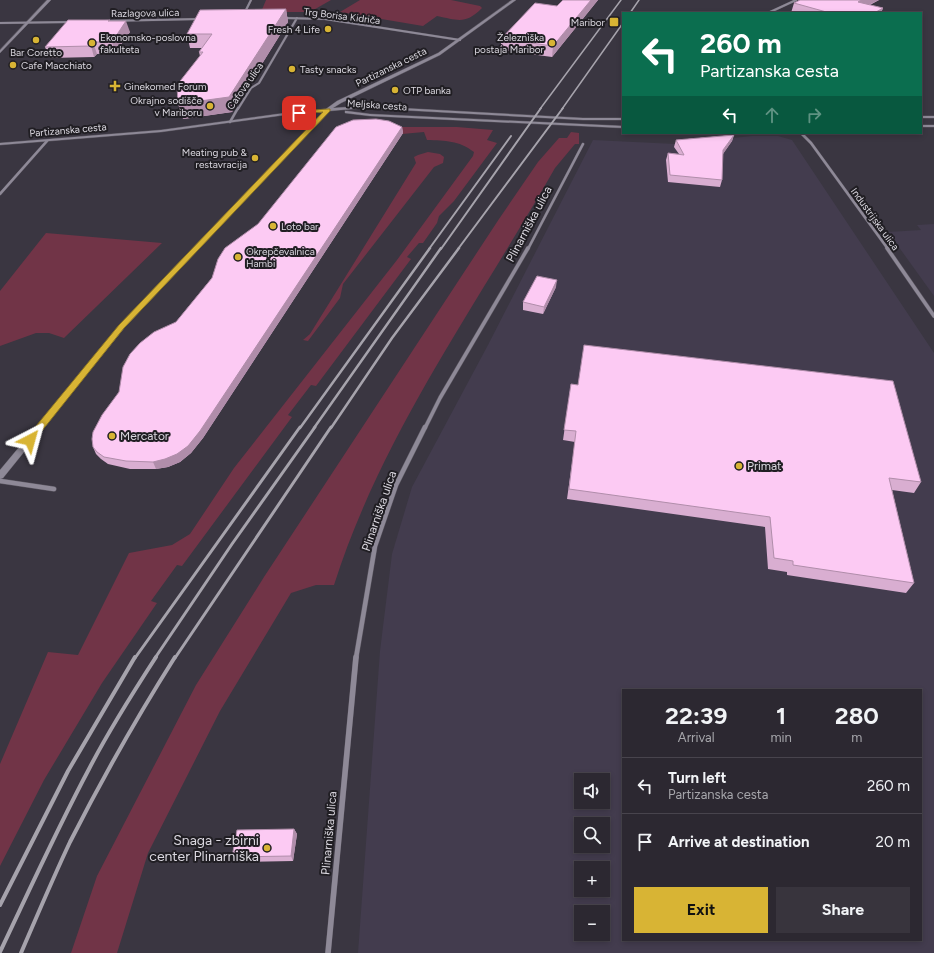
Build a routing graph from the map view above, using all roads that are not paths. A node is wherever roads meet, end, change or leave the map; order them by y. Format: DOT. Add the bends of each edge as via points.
graph roads {
  1 [pos="49,0"];
  2 [pos="251,0"];
  3 [pos="514,0"];
  4 [pos="796,0"];
  5 [pos="770,12"];
  6 [pos="242,18"];
  7 [pos="281,18"];
  8 [pos="297,18"];
  9 [pos="200,19"];
  10 [pos="99,21"];
  11 [pos="28,22"];
  12 [pos="75,22"];
  13 [pos="0,23"];
  14 [pos="460,40"];
  15 [pos="0,52"];
  16 [pos="328,110"];
  17 [pos="922,117"];
  18 [pos="934,117"];
  19 [pos="622,119"];
  20 [pos="230,122"];
  21 [pos="922,126"];
  22 [pos="934,126"];
  23 [pos="622,127"];
  24 [pos="802,134"];
  25 [pos="47,141"];
  26 [pos="0,144"];
  27 [pos="583,144"];
  28 [pos="0,194"];
  29 [pos="934,316"];
  30 [pos="0,476"];
  31 [pos="0,481"];
  32 [pos="54,489"];
  33 [pos="328,953"];
  1 -- 11 [label="street"];
  2 -- 6 [label="street"];
  3 -- 14 [label="street, Partizanska cesta"];
  4 -- 5 [label="street"];
  7 -- 8 [label="street, Trg Borisa Kidriča"];
  8 -- 14 [label="street, Trg Borisa Kidriča" via="325,19"];
  8 -- 20 [label="street, Cafova ulica"];
  9 -- 10 [label="street, Razlagova ulica"];
  11 -- 12 [label="street"];
  11 -- 13 [label="street"];
  11 -- 15 [label="street"];
  14 -- 16 [label="street, Partizanska cesta" via="439,54 339,102"];
  16 -- 19 [label="street, Meljska cesta" via="379,107 500,115"];
  16 -- 20 [label="street, Partizanska cesta"];
  16 -- 23 [label="street, Meljska cesta" via="370,115"];
  16 -- 30 [label="street" via="122,327"];
  17 -- 18 [label="street"];
  20 -- 25 [label="street, Partizanska cesta"];
  21 -- 22 [label="street"];
  24 -- 29 [label="street, Industrijska ulica" via="868,220"];
  25 -- 26 [label="street, Partizanska cesta"];
  25 -- 28 [label="street"];
  27 -- 33 [label="street, Plinarniška ulica" via="518,267 440,398 396,485 376,546 357,650"];
  31 -- 32 [label="street"];
}
